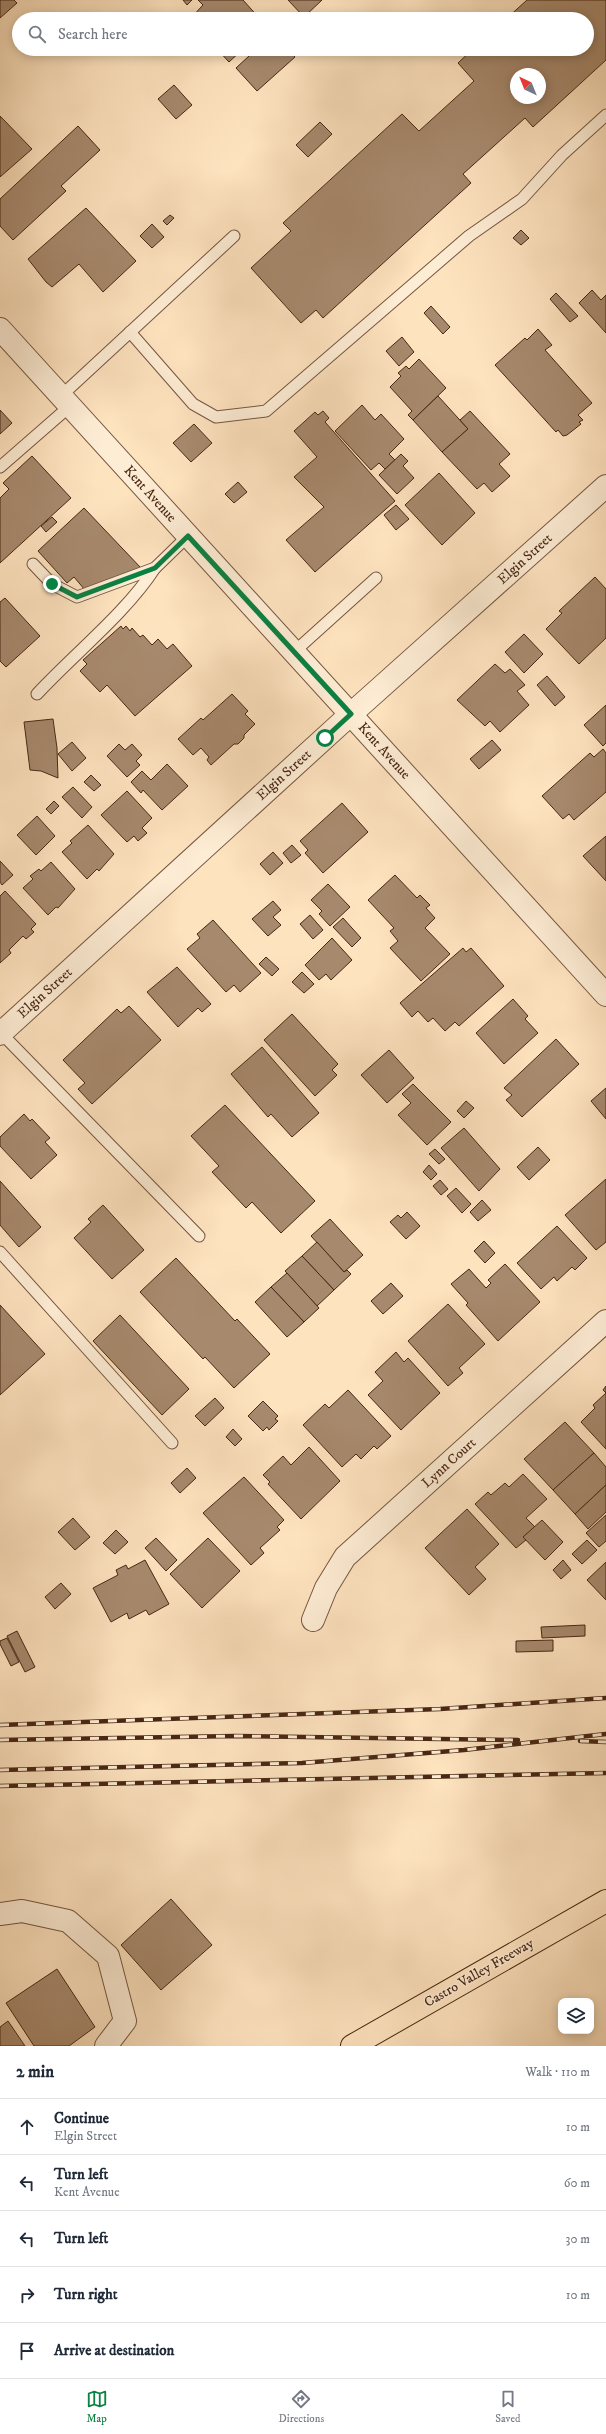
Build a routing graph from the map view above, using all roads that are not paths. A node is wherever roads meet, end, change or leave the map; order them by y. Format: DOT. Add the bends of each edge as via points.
graph roads {
  1 [pos="606,115"];
  2 [pos="234,236"];
  3 [pos="0,330"];
  4 [pos="130,332"];
  5 [pos="65,401"];
  6 [pos="0,467"];
  7 [pos="606,486"];
  8 [pos="188,536"];
  9 [pos="33,564"];
  10 [pos="155,568"];
  11 [pos="376,578"];
  12 [pos="294,652"];
  13 [pos="37,694"];
  14 [pos="351,714"];
  15 [pos="606,995"];
  16 [pos="0,1034"];
  17 [pos="199,1236"];
  18 [pos="0,1252"];
  19 [pos="606,1321"];
  20 [pos="172,1443"];
  21 [pos="313,1620"];
  22 [pos="606,1901"];
  23 [pos="0,1914"];
  24 [pos="106,2046"];
  25 [pos="352,2046"];
  1 -- 4 [label="lane" via="562,155 522,199 469,236 266,411 216,417 194,404"];
  2 -- 4 [label="lane"];
  3 -- 5 [label="street, Kent Avenue"];
  4 -- 5 [label="lane"];
  5 -- 6 [label="lane"];
  5 -- 8 [label="street, Kent Avenue"];
  7 -- 14 [label="street, Elgin Street"];
  8 -- 10 [label="lane"];
  8 -- 12 [label="street, Kent Avenue"];
  9 -- 10 [label="lane" via="52,584 77,597"];
  10 -- 13 [label="lane" via="140,592 69,659"];
  11 -- 12 [label="lane"];
  12 -- 14 [label="street, Kent Avenue"];
  14 -- 15 [label="street, Kent Avenue"];
  14 -- 16 [label="street, Elgin Street"];
  16 -- 17 [label="lane"];
  18 -- 20 [label="lane"];
  19 -- 21 [label="street, Lynn Court" via="345,1557 326,1588"];
  22 -- 25 [label="highway, Castro Valley Freeway"];
  23 -- 24 [label="street" via="22,1910 68,1921 108,1956 125,2021"];
}
